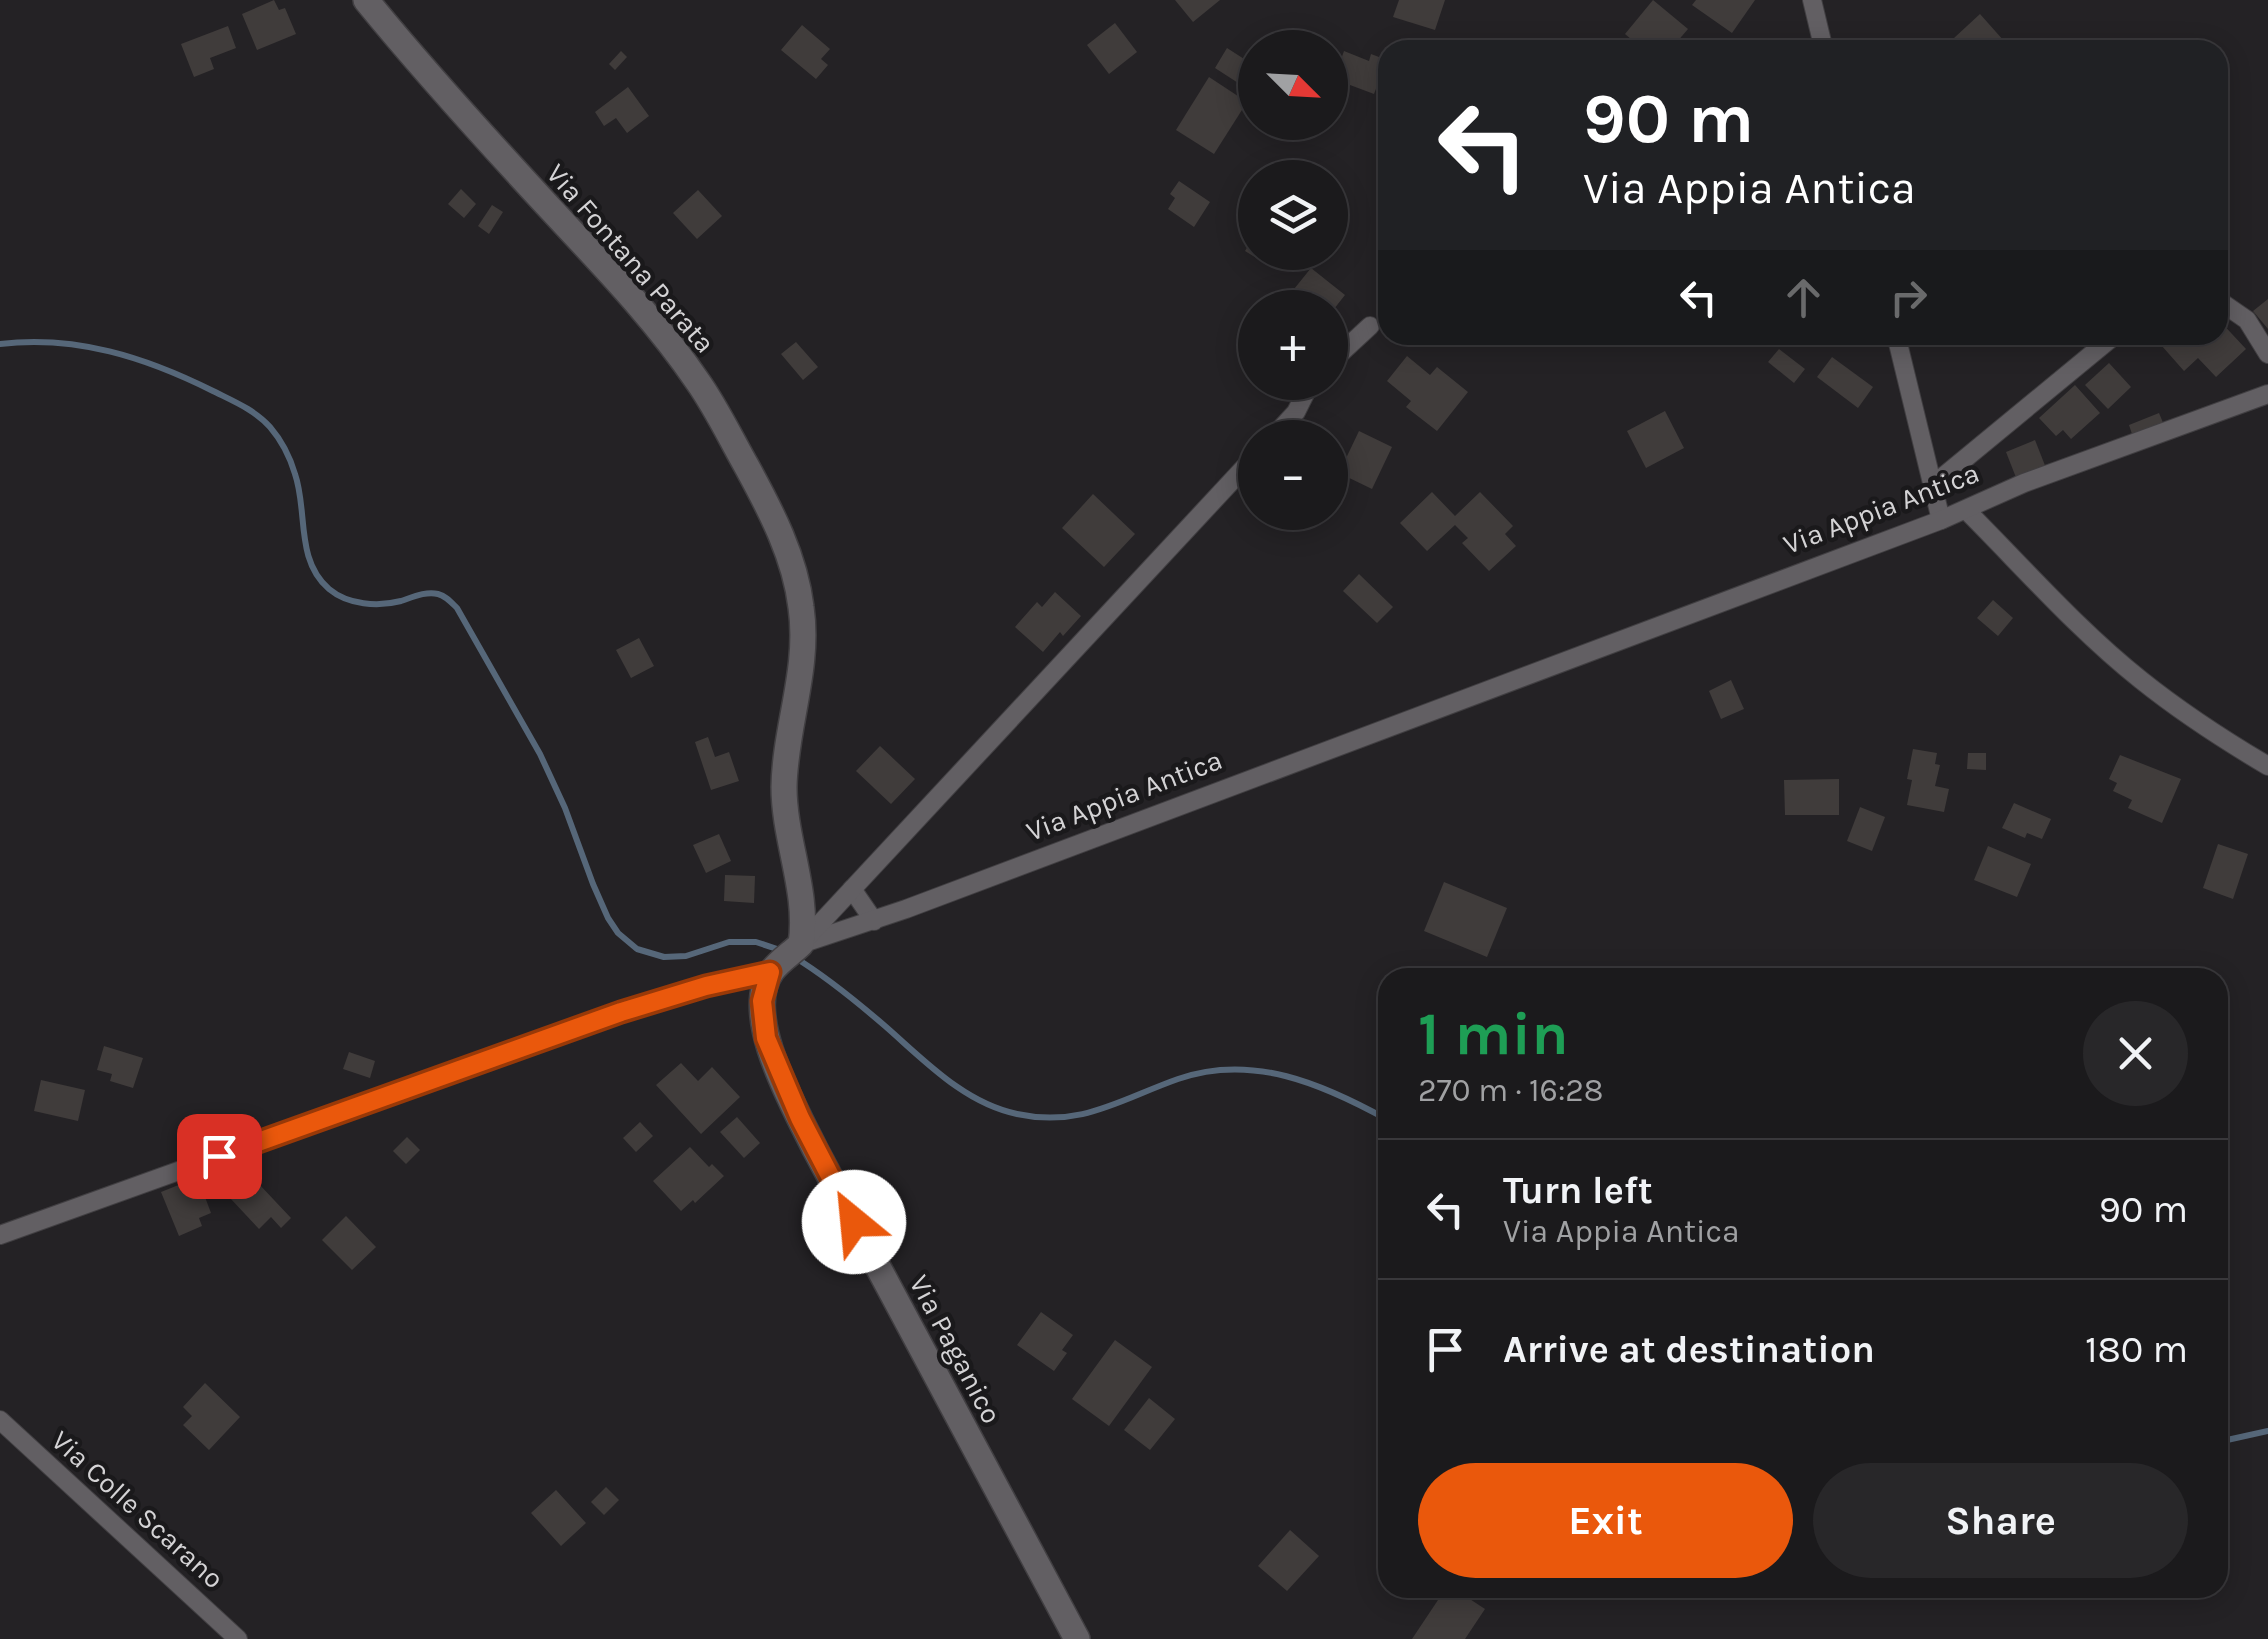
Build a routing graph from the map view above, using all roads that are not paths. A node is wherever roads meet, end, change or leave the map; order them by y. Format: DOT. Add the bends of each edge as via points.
graph roads {
  1 [pos="366,0"];
  2 [pos="1812,0"];
  3 [pos="1822,40"];
  4 [pos="2228,307"];
  5 [pos="1370,326"];
  6 [pos="1898,345"];
  7 [pos="2102,345"];
  8 [pos="1348,346"];
  9 [pos="2268,354"];
  10 [pos="2268,394"];
  11 [pos="1238,474"];
  12 [pos="1933,486"];
  13 [pos="1966,510"];
  14 [pos="1941,520"];
  15 [pos="2268,766"];
  16 [pos="852,889"];
  17 [pos="874,921"];
  18 [pos="801,944"];
  19 [pos="770,972"];
  20 [pos="0,1235"];
  21 [pos="0,1420"];
  22 [pos="238,1639"];
  23 [pos="1077,1639"];
  1 -- 18 [label="street, Via Fontana Parata" via="679,356 776,525 803,623 784,783"];
  2 -- 3 [label="street"];
  4 -- 9 [label="street" via="2247,320"];
  5 -- 8 [label="street"];
  6 -- 12 [label="street"];
  7 -- 12 [label="street"];
  10 -- 13 [label="street, Via Appia Antica"];
  11 -- 16 [label="street"];
  12 -- 14 [label="street"];
  13 -- 14 [label="street, Via Appia Antica"];
  13 -- 15 [label="street" via="2140,680"];
  14 -- 17 [label="street, Via Appia Antica"];
  16 -- 17 [label="street"];
  16 -- 18 [label="street"];
  17 -- 18 [label="street, Via Appia Antica"];
  18 -- 19 [label="street, Via Appia Antica"];
  19 -- 20 [label="street, Via Appia Antica" via="621,1012"];
  19 -- 23 [label="street, Via Paganico" via="764,1029 786,1088"];
  21 -- 22 [label="street, Via Colle Scarano"];
}
